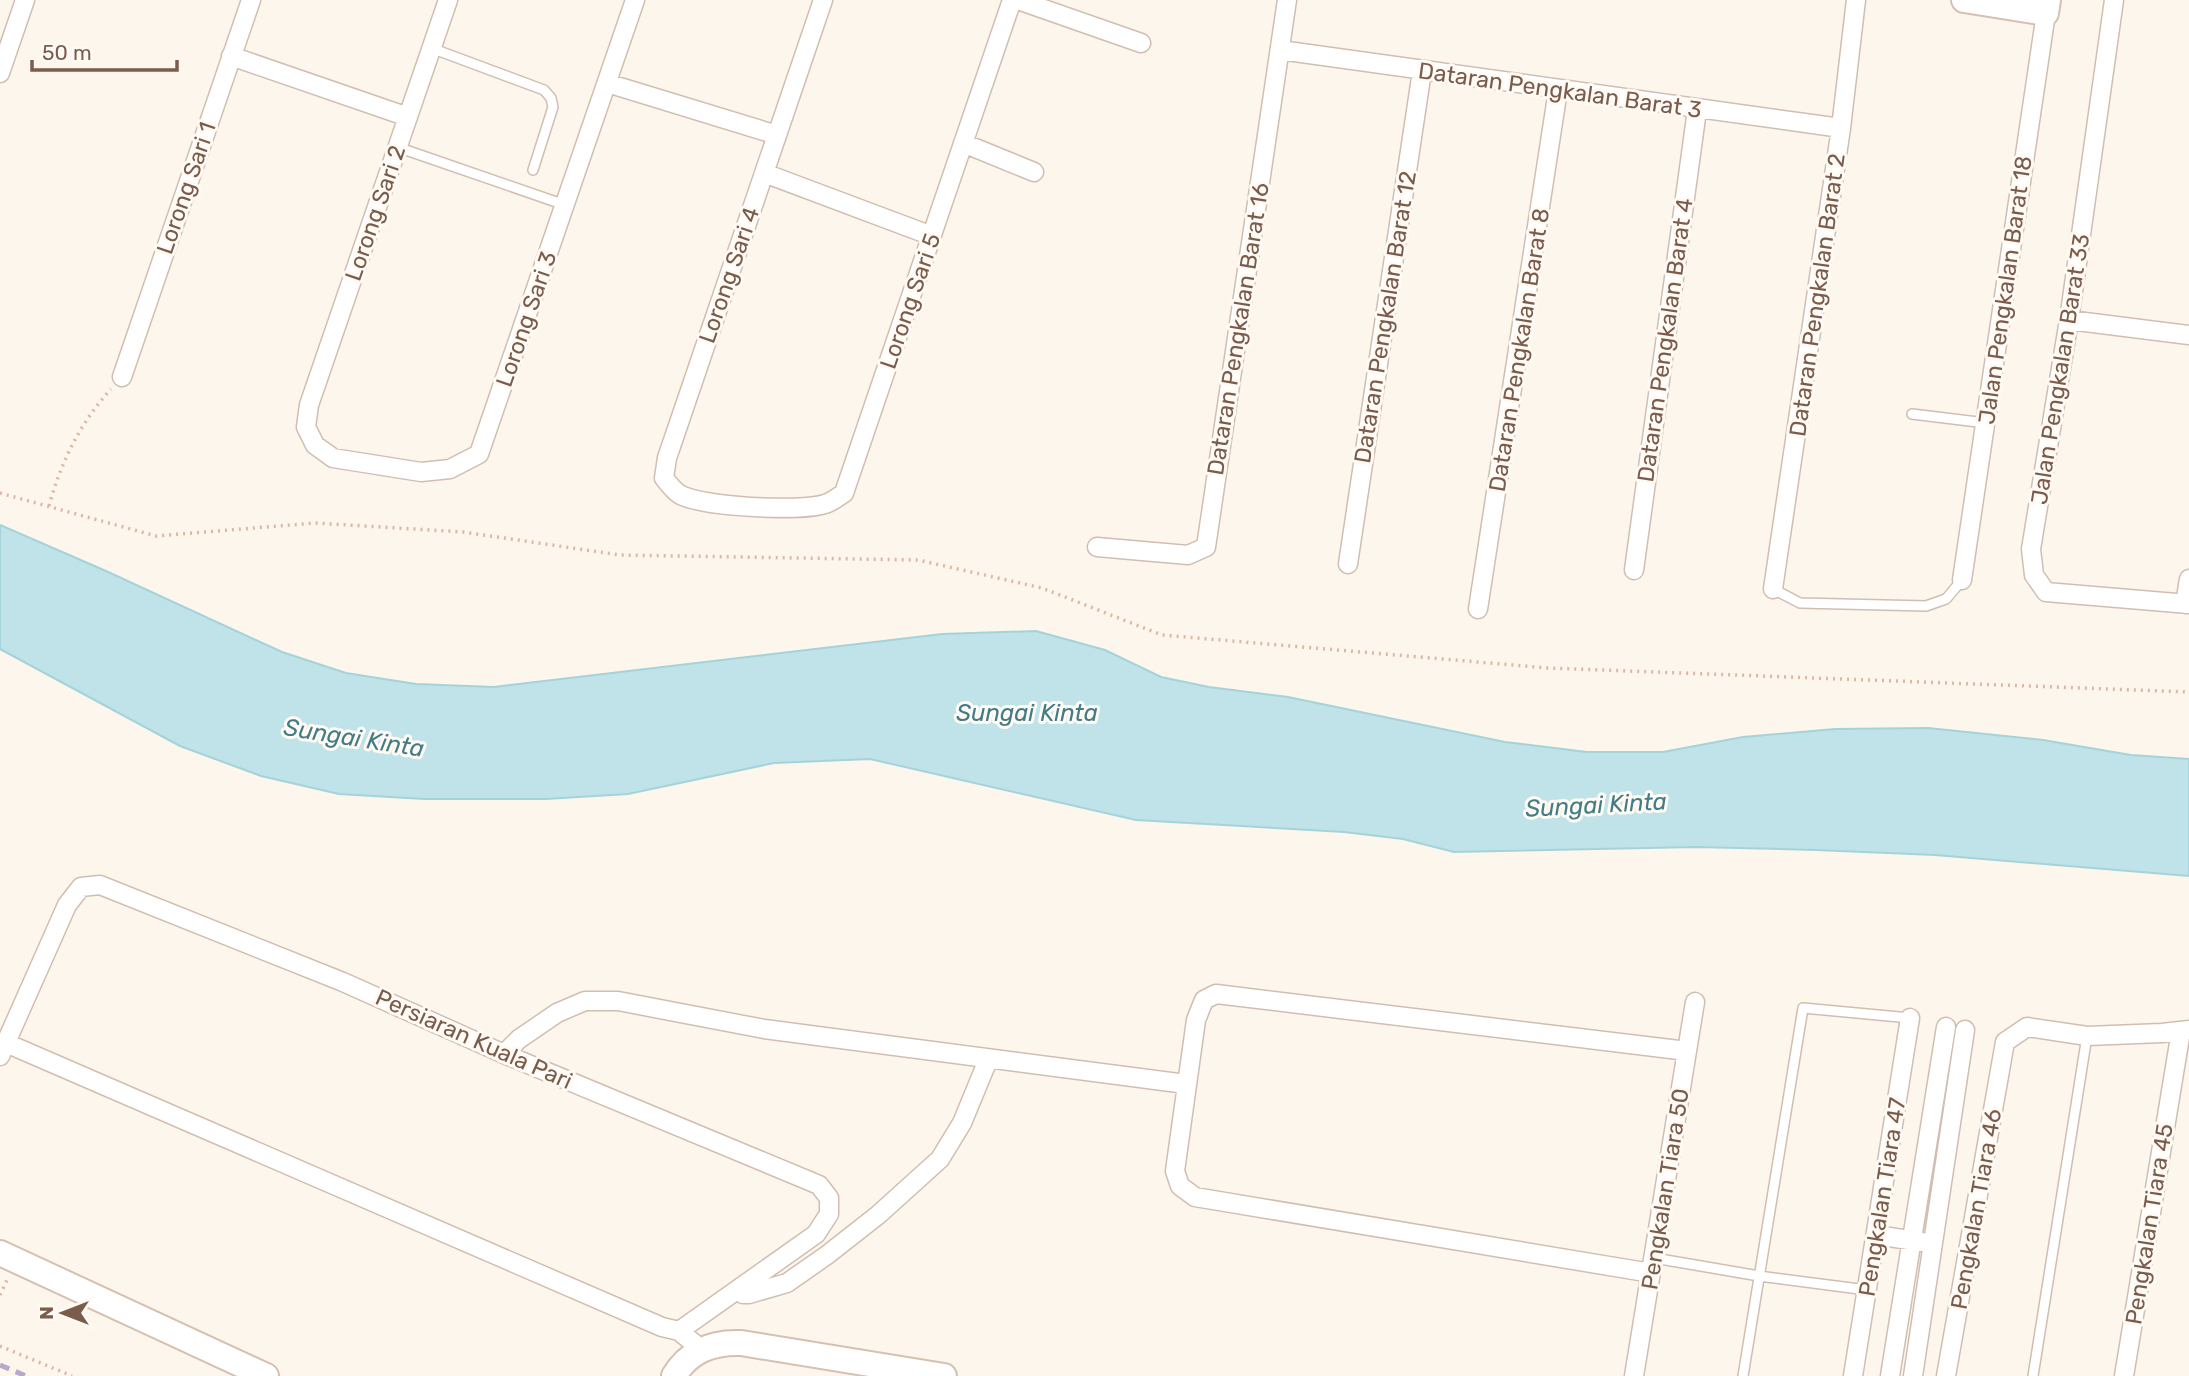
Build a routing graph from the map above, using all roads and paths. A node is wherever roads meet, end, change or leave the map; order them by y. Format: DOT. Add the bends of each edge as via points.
graph roads {
  1 [pos="25,0"];
  2 [pos="251,0"];
  3 [pos="448,0"];
  4 [pos="635,0"];
  5 [pos="823,0"];
  6 [pos="1012,0"];
  7 [pos="1018,0"];
  8 [pos="1287,0"];
  9 [pos="1856,0"];
  10 [pos="1964,0"];
  11 [pos="2114,0"];
  12 [pos="2047,6"];
  13 [pos="7,29"];
  14 [pos="1142,43"];
  15 [pos="431,48"];
  16 [pos="1280,50"];
  17 [pos="231,57"];
  18 [pos="1422,71"];
  19 [pos="0,74"];
  20 [pos="607,83"];
  21 [pos="1559,90"];
  22 [pos="1697,110"];
  23 [pos="408,117"];
  24 [pos="1841,128"];
  25 [pos="777,135"];
  26 [pos="963,144"];
  27 [pos="397,147"];
  28 [pos="534,170"];
  29 [pos="1034,172"];
  30 [pos="764,173"];
  31 [pos="565,205"];
  32 [pos="932,236"];
  33 [pos="2069,320"];
  34 [pos="2189,335"];
  35 [pos="122,377"];
  36 [pos="1912,414"];
  37 [pos="1986,423"];
  38 [pos="306,426"];
  39 [pos="0,493"];
  40 [pos="733,505"];
  41 [pos="50,506"];
  42 [pos="1097,547"];
  43 [pos="1348,564"];
  44 [pos="1634,570"];
  45 [pos="2189,579"];
  46 [pos="1962,580"];
  47 [pos="1773,589"];
  48 [pos="2187,604"];
  49 [pos="1478,609"];
  50 [pos="2189,692"];
  51 [pos="1695,1002"];
  52 [pos="1910,1018"];
  53 [pos="1946,1027"];
  54 [pos="1965,1030"];
  55 [pos="2185,1030"];
  56 [pos="2087,1036"];
  57 [pos="3,1050"];
  58 [pos="1687,1051"];
  59 [pos="504,1054"];
  60 [pos="988,1060"];
  61 [pos="1186,1084"];
  62 [pos="1876,1235"];
  63 [pos="1912,1241"];
  64 [pos="1933,1243"];
  65 [pos="0,1253"];
  66 [pos="1653,1265"];
  67 [pos="1759,1276"];
  68 [pos="737,1290"];
  69 [pos="1867,1290"];
  70 [pos="679,1331"];
  71 [pos="0,1346"];
  72 [pos="701,1349"];
  73 [pos="72,1376"];
  74 [pos="266,1376"];
  75 [pos="674,1376"];
  76 [pos="944,1376"];
  77 [pos="1634,1376"];
  78 [pos="1743,1376"];
  79 [pos="1853,1376"];
  80 [pos="1890,1376"];
  81 [pos="1913,1376"];
  82 [pos="1946,1376"];
  83 [pos="2033,1376"];
  84 [pos="2124,1376"];
  1 -- 13 [label="street"];
  2 -- 17 [label="street, Lorong Sari 1"];
  3 -- 15 [label="street, Lorong Sari 2"];
  4 -- 20 [label="street, Lorong Sari 3"];
  5 -- 25 [label="street, Lorong Sari 4"];
  6 -- 26 [label="street, Lorong Sari 5"];
  7 -- 14 [label="street"];
  8 -- 16 [label="street, Dataran Pengkalan Barat 16"];
  9 -- 24 [label="street, Dataran Pengkalan Barat 2"];
  10 -- 12 [label="street"];
  11 -- 33 [label="street, Jalan Pengkalan Barat 33"];
  12 -- 37 [label="street, Jalan Pengkalan Barat 18"];
  13 -- 19 [label="street"];
  15 -- 23 [label="street, Lorong Sari 2"];
  15 -- 28 [label="lane" via="544,90 551,97 554,107"];
  16 -- 18 [label="street, Dataran Pengkalan Barat 3"];
  16 -- 42 [label="street, Dataran Pengkalan Barat 16" via="1206,547 1188,555"];
  17 -- 23 [label="street"];
  17 -- 35 [label="street, Lorong Sari 1"];
  18 -- 21 [label="street, Dataran Pengkalan Barat 3"];
  18 -- 43 [label="street, Dataran Pengkalan Barat 12"];
  20 -- 25 [label="street"];
  20 -- 31 [label="street, Lorong Sari 3"];
  21 -- 22 [label="street, Dataran Pengkalan Barat 3"];
  21 -- 49 [label="street, Dataran Pengkalan Barat 8"];
  22 -- 24 [label="street, Dataran Pengkalan Barat 3"];
  22 -- 44 [label="street, Dataran Pengkalan Barat 4"];
  23 -- 27 [label="street, Lorong Sari 2"];
  24 -- 47 [label="street, Dataran Pengkalan Barat 2"];
  25 -- 30 [label="street, Lorong Sari 4"];
  26 -- 29 [label="street"];
  26 -- 32 [label="street, Lorong Sari 5"];
  27 -- 31 [label="lane"];
  27 -- 38 [label="street, Lorong Sari 2" via="309,405"];
  30 -- 32 [label="street"];
  30 -- 40 [label="street, Lorong Sari 4" via="664,478 677,493 692,499"];
  31 -- 38 [label="street, Lorong Sari 3" via="479,454 450,468 421,472 333,458 314,445"];
  32 -- 40 [label="street, Lorong Sari 5" via="844,493 825,504 787,508"];
  33 -- 34 [label="street"];
  33 -- 48 [label="street, Jalan Pengkalan Barat 33" via="2031,549 2034,575 2046,592"];
  35 -- 41 [label="path" via="92,410 71,446"];
  36 -- 37 [label="lane"];
  37 -- 46 [label="street, Jalan Pengkalan Barat 18"];
  39 -- 41 [label="path"];
  41 -- 50 [label="path" via="156,536 315,523 463,532 620,555 918,560 1042,588 1162,635 1548,668"];
  45 -- 48 [label="street"];
  46 -- 47 [label="lane" via="1946,599 1926,606 1800,603"];
  51 -- 58 [label="street, Pengkalan Tiara 50"];
  52 -- 62 [label="street, Pengkalan Tiara 47"];
  52 -- 67 [label="lane" via="1803,1009"];
  53 -- 63 [label="street"];
  54 -- 64 [label="street"];
  55 -- 56 [label="street"];
  55 -- 84 [label="street, Pengkalan Tiara 45"];
  56 -- 82 [label="street, Pengkalan Tiara 46" via="2027,1027 2006,1042"];
  56 -- 83 [label="lane"];
  57 -- 59 [label="street, Persiaran Kuala Pari" via="67,905 81,887 100,885 342,982"];
  57 -- 70 [label="street, Persiaran Kuala Pari"];
  58 -- 61 [label="street" via="1216,994 1204,1000 1196,1020"];
  58 -- 66 [label="street, Pengkalan Tiara 50"];
  59 -- 60 [label="street" via="557,1013 585,1001 618,1001 764,1029"];
  59 -- 68 [label="street, Persiaran Kuala Pari" via="819,1185 830,1198 829,1214 816,1234"];
  60 -- 61 [label="street"];
  60 -- 68 [label="street" via="962,1123 940,1159 878,1215 787,1283 749,1294"];
  61 -- 66 [label="street" via="1175,1171 1180,1186 1195,1197"];
  62 -- 63 [label="street"];
  62 -- 69 [label="street, Pengkalan Tiara 47"];
  63 -- 64 [label="street"];
  63 -- 80 [label="street"];
  64 -- 81 [label="street"];
  65 -- 74 [label="street"];
  66 -- 67 [label="lane"];
  66 -- 77 [label="street, Pengkalan Tiara 50"];
  67 -- 69 [label="lane"];
  67 -- 78 [label="lane"];
  68 -- 70 [label="street, Persiaran Kuala Pari"];
  69 -- 79 [label="street, Pengkalan Tiara 47"];
  70 -- 72 [label="street, Persiaran Kuala Pari"];
  71 -- 73 [label="path"];
  72 -- 75 [label="street" via="686,1359"];
  72 -- 76 [label="street" via="741,1343"];
}
